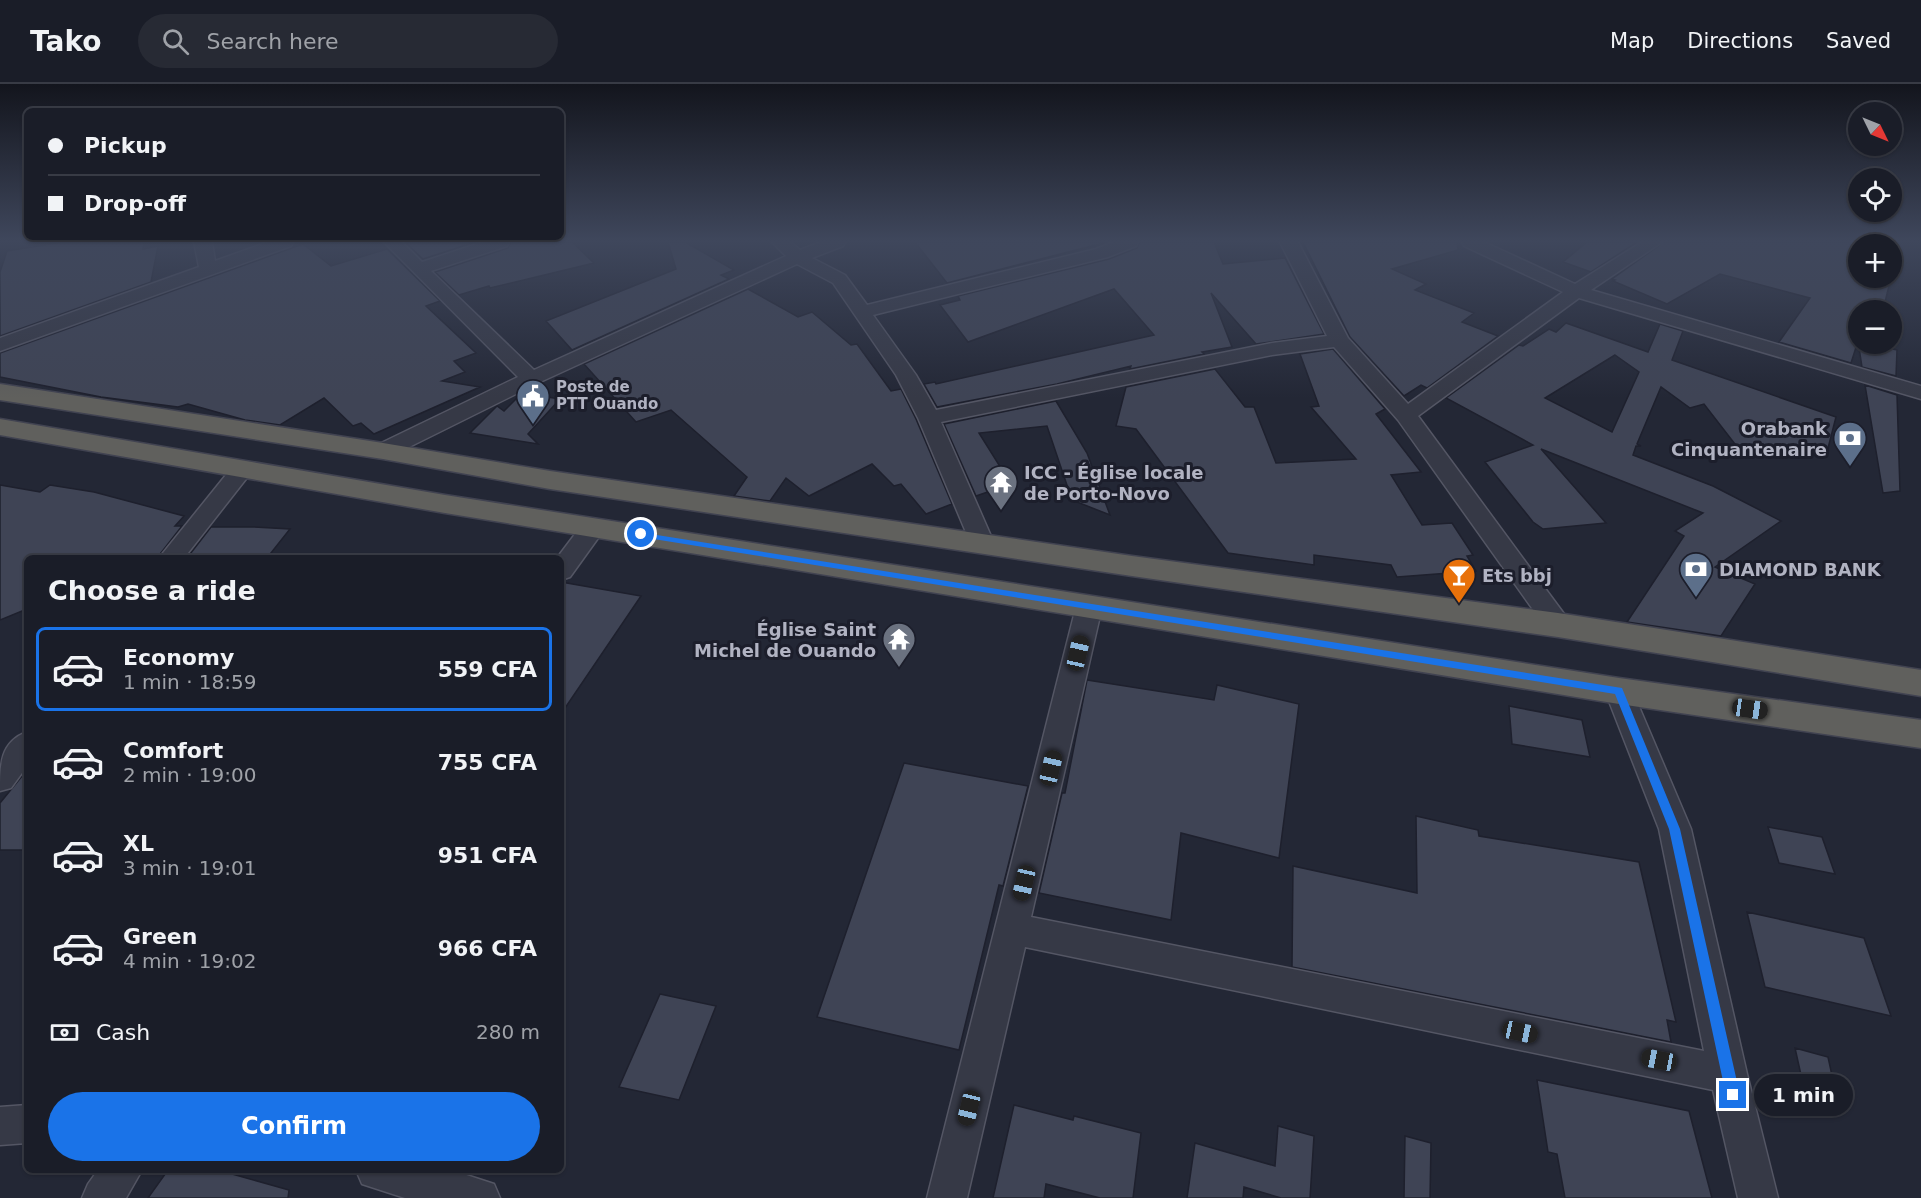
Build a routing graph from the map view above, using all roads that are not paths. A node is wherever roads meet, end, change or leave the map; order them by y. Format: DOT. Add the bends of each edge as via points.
graph roads {
  1 [pos="141,294"];
  2 [pos="444,294"];
  3 [pos="717,294"];
  4 [pos="849,294"];
  5 [pos="935,294"];
  6 [pos="1316,294"];
  7 [pos="1572,294"];
  8 [pos="1586,294"];
  9 [pos="861,312"];
  10 [pos="1340,340"];
  11 [pos="0,345"];
  12 [pos="531,379"];
  13 [pos="0,392"];
  14 [pos="1921,393"];
  15 [pos="1406,415"];
  16 [pos="930,418"];
  17 [pos="0,427"];
  18 [pos="383,451"];
  19 [pos="242,470"];
  20 [pos="594,527"];
  21 [pos="982,543"];
  22 [pos="173,555"];
  23 [pos="564,567"];
  24 [pos="1089,607"];
  25 [pos="1558,625"];
  26 [pos="1921,683"];
  27 [pos="1618,691"];
  28 [pos="1921,734"];
  29 [pos="24,748"];
  30 [pos="0,779"];
  31 [pos="1013,929"];
  32 [pos="1728,1074"];
  33 [pos="24,1124"];
  34 [pos="0,1126"];
  35 [pos="120,1173"];
  36 [pos="387,1173"];
  37 [pos="102,1198"];
  38 [pos="480,1198"];
  39 [pos="947,1198"];
  40 [pos="1758,1198"];
  1 -- 11 [label="street"];
  2 -- 12 [label="street"];
  3 -- 12 [label="street"];
  4 -- 9 [label="street"];
  5 -- 9 [label="street"];
  6 -- 10 [label="street"];
  7 -- 15 [label="street"];
  8 -- 14 [label="street"];
  9 -- 16 [label="street" via="906,375"];
  10 -- 15 [label="street"];
  10 -- 16 [label="street"];
  12 -- 18 [label="street"];
  13 -- 18 [label="highway"];
  15 -- 25 [label="street"];
  16 -- 21 [label="street"];
  17 -- 19 [label="highway"];
  18 -- 21 [label="highway" via="550,480"];
  19 -- 20 [label="highway" via="438,505"];
  19 -- 22 [label="street"];
  20 -- 23 [label="street"];
  20 -- 24 [label="highway"];
  21 -- 25 [label="highway"];
  24 -- 27 [label="highway"];
  24 -- 31 [label="street"];
  25 -- 26 [label="highway"];
  27 -- 28 [label="highway"];
  27 -- 32 [label="street" via="1675,829"];
  29 -- 30 [label="street"];
  31 -- 32 [label="street"];
  31 -- 39 [label="street"];
  32 -- 40 [label="street"];
  33 -- 34 [label="street"];
  35 -- 37 [label="street"];
  36 -- 38 [label="street"];
}
